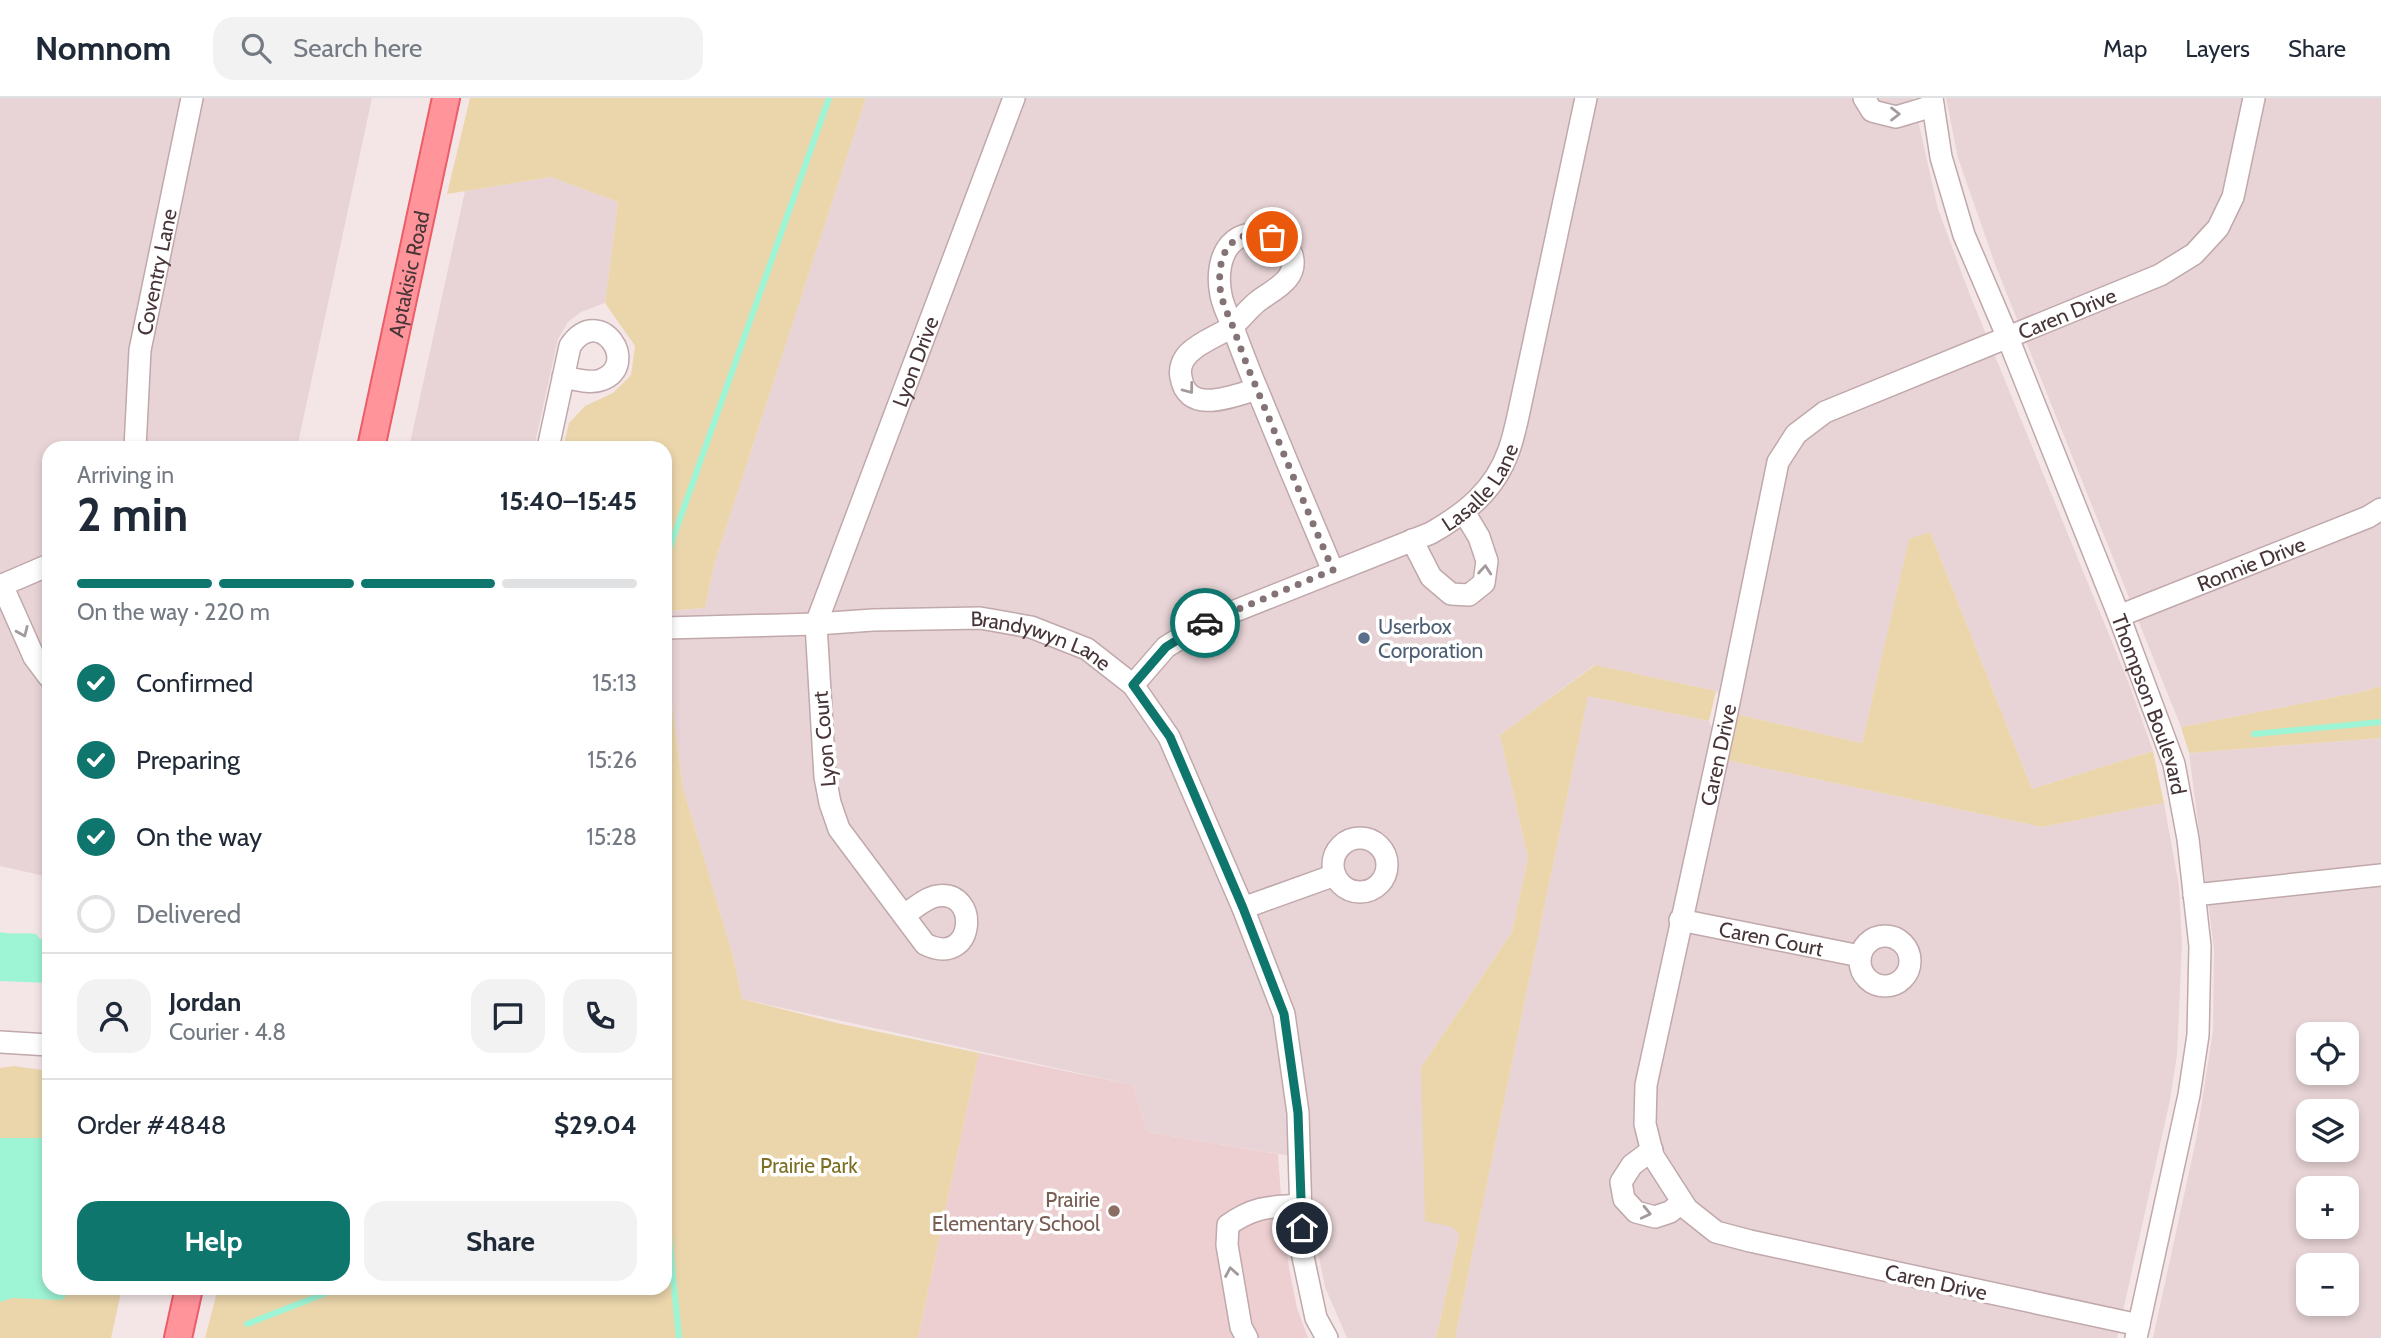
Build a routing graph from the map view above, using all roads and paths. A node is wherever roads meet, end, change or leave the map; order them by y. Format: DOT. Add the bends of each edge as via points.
graph roads {
  1 [pos="192,98"];
  2 [pos="446,98"];
  3 [pos="1014,98"];
  4 [pos="1586,98"];
  5 [pos="1864,98"];
  6 [pos="2254,98"];
  7 [pos="1932,102"];
  8 [pos="2008,338"];
  9 [pos="563,377"];
  10 [pos="1257,389"];
  11 [pos="135,441"];
  12 [pos="372,441"];
  13 [pos="549,441"];
  14 [pos="2381,509"];
  15 [pos="1464,512"];
  16 [pos="1412,540"];
  17 [pos="42,568"];
  18 [pos="1333,570"];
  19 [pos="1,586"];
  20 [pos="2119,616"];
  21 [pos="816,624"];
  22 [pos="672,628"];
  23 [pos="42,668"];
  24 [pos="1133,685"];
  25 [pos="1335,875"];
  26 [pos="2381,875"];
  27 [pos="2194,895"];
  28 [pos="1243,908"];
  29 [pos="904,915"];
  30 [pos="1680,920"];
  31 [pos="1860,956"];
  32 [pos="0,1042"];
  33 [pos="42,1045"];
  34 [pos="1652,1150"];
  35 [pos="1682,1202"];
  36 [pos="1301,1205"];
  37 [pos="187,1295"];
  38 [pos="2137,1332"];
  39 [pos="178,1338"];
  40 [pos="1247,1338"];
  41 [pos="1327,1338"];
  1 -- 11 [label="street, Coventry Lane" via="139,350"];
  2 -- 12 [label="main road, Aptakisic Road"];
  3 -- 21 [label="street, Lyon Drive"];
  4 -- 15 [label="street, Lasalle Lane" via="1509,451 1487,490"];
  5 -- 7 [label="street, one-way" via="1872,111 1896,117"];
  6 -- 8 [label="street, Caren Drive" via="2234,197 2218,228 2194,254 2160,275"];
  7 -- 8 [label="street, Thompson Boulevard" via="1941,157 1964,235"];
  8 -- 20 [label="street, Thompson Boulevard"];
  8 -- 30 [label="street, Caren Drive" via="1825,412 1796,434 1778,462 1726,722"];
  9 -- 13 [label="street"];
  10 -- 10 [label="street, one-way" via="1232,326 1187,355 1180,373 1190,395 1207,401"];
  10 -- 18 [label="street"];
  14 -- 20 [label="street, Ronnie Drive"];
  15 -- 16 [label="street, Lasalle Lane"];
  16 -- 15 [label="street, one-way" via="1432,576 1451,594 1469,595 1483,583 1487,561"];
  16 -- 18 [label="street, Lasalle Lane"];
  17 -- 19 [label="street"];
  18 -- 24 [label="street, Lasalle Lane" via="1205,623 1166,647"];
  19 -- 23 [label="street, one-way"];
  20 -- 27 [label="street, Thompson Boulevard" via="2174,764"];
  21 -- 22 [label="street, Brandywyn Lane"];
  21 -- 24 [label="street, Brandywyn Lane" via="980,618 1031,627 1087,649"];
  21 -- 29 [label="street, Lyon Court" via="830,803 839,829"];
  24 -- 28 [label="street, Brandywyn Lane" via="1170,737"];
  25 -- 28 [label="street"];
  26 -- 27 [label="street"];
  27 -- 38 [label="street, Thompson Boulevard" via="2200,946 2198,1035"];
  28 -- 36 [label="street, Brandywyn Lane" via="1284,1014 1298,1113"];
  30 -- 31 [label="street, Caren Court"];
  30 -- 34 [label="street, Caren Drive" via="1646,1085 1645,1124"];
  32 -- 33 [label="street"];
  34 -- 35 [label="street, Caren Drive"];
  34 -- 35 [label="street, one-way" via="1632,1165 1621,1182 1624,1199 1636,1213 1655,1217"];
  35 -- 38 [label="street, Caren Drive" via="1716,1232"];
  40 -- 36 [label="street, one-way" via="1241,1327 1227,1245 1228,1224 1246,1212"];
  36 -- 41 [label="street, Brandywyn Lane" via="1302,1252 1316,1318"];
  37 -- 39 [label="main road"];
}
